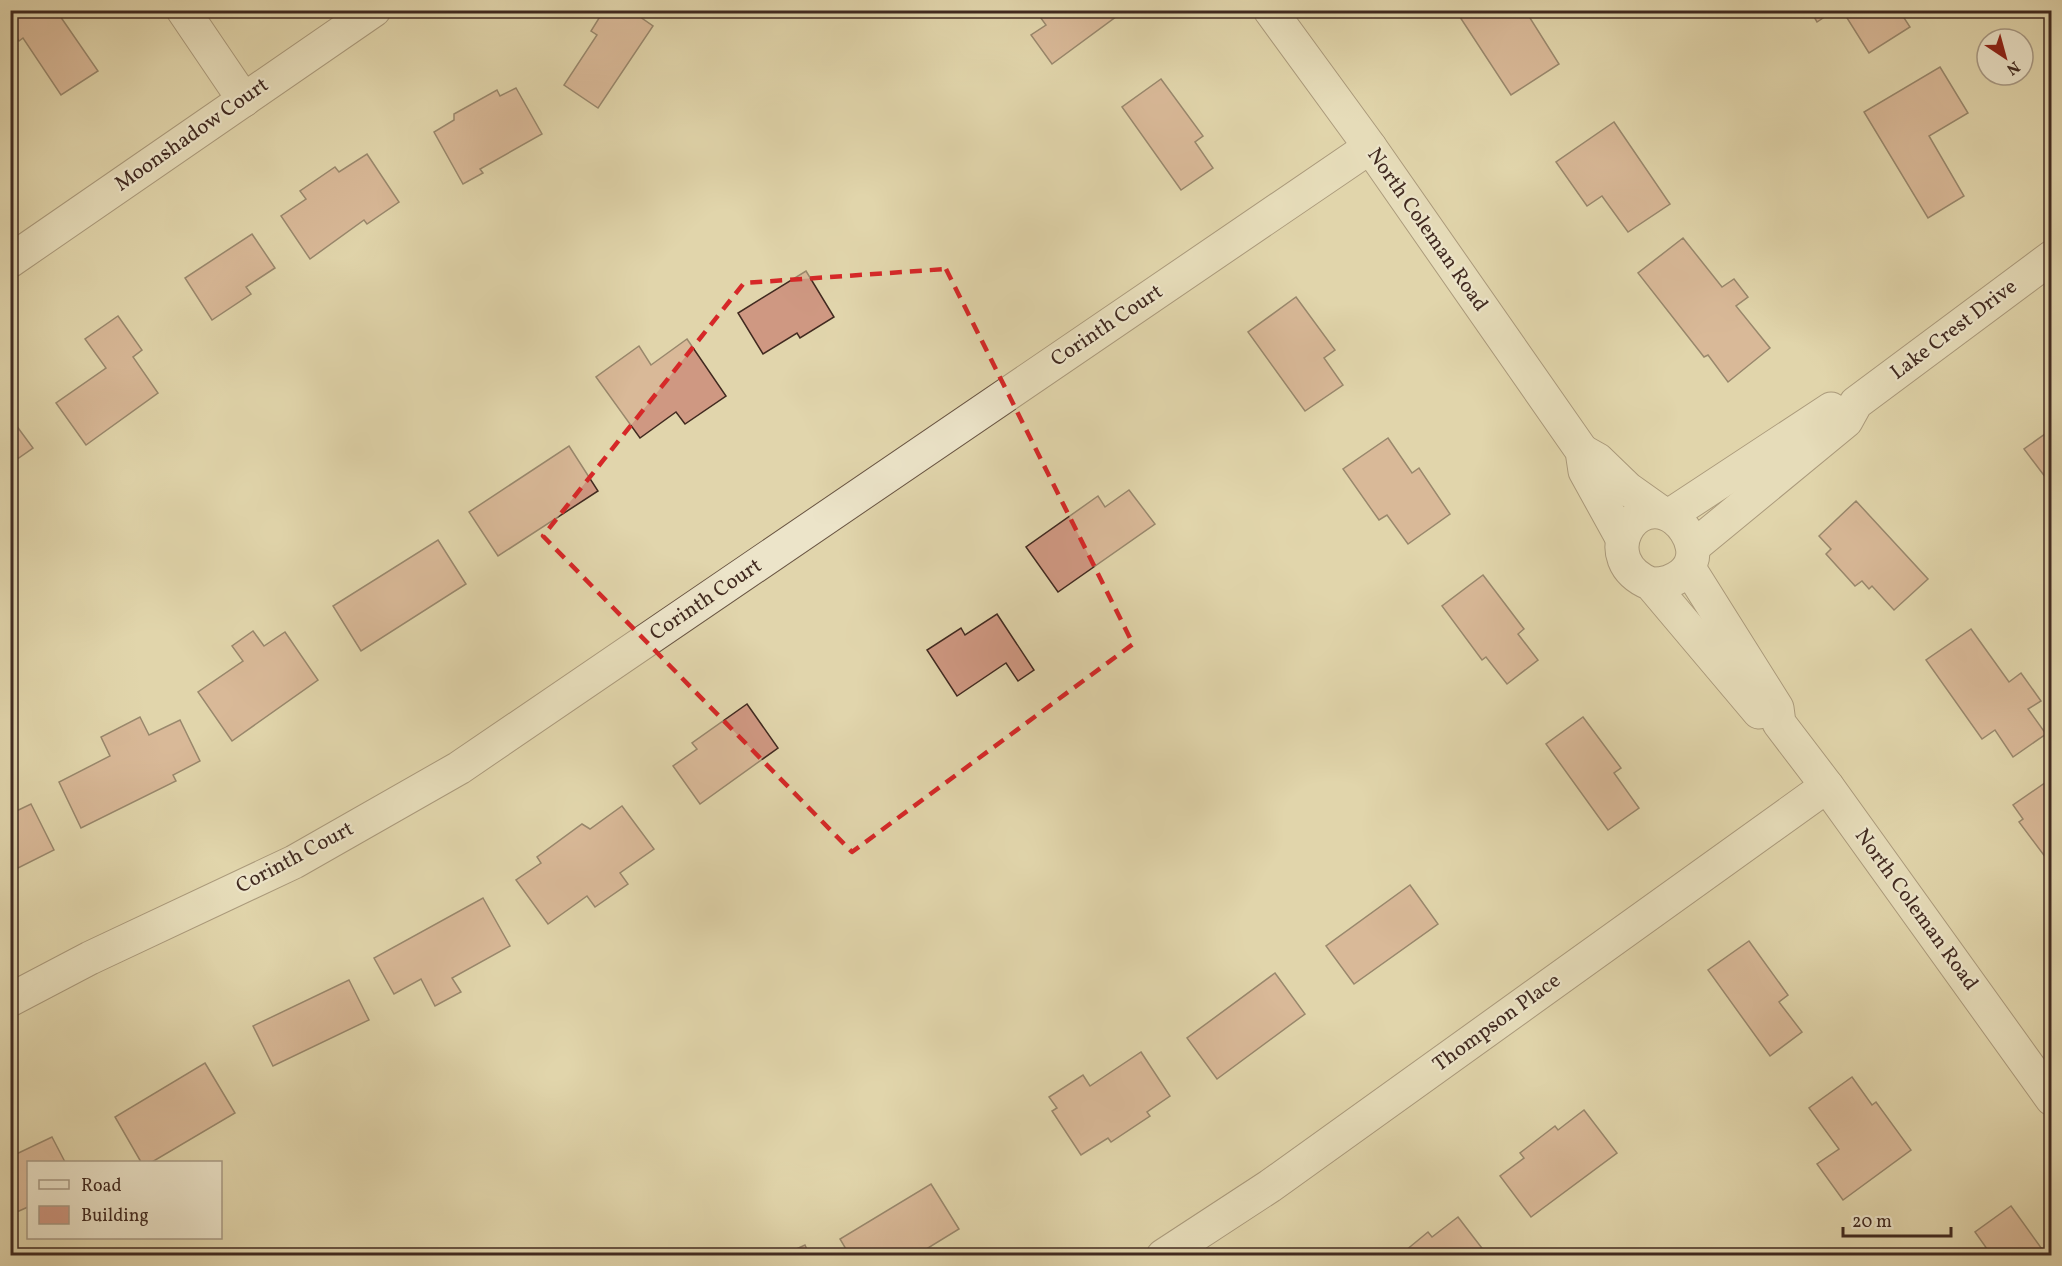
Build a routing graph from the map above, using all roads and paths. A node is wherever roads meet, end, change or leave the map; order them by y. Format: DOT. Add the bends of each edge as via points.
graph roads {
  1 [pos="183,10"];
  2 [pos="374,10"];
  3 [pos="1270,10"];
  4 [pos="244,100"];
  5 [pos="1370,147"];
  6 [pos="2052,257"];
  7 [pos="10,261"];
  8 [pos="1856,403"];
  9 [pos="1582,451"];
  10 [pos="1665,513"];
  11 [pos="1622,538"];
  12 [pos="1691,557"];
  13 [pos="1652,584"];
  14 [pos="1779,723"];
  15 [pos="1827,786"];
  16 [pos="10,1000"];
  17 [pos="2052,1099"];
  18 [pos="1163,1256"];
  1 -- 4 [label="street"];
  2 -- 4 [label="street, Moonshadow Court"];
  3 -- 5 [label="street, North Coleman Road"];
  4 -- 7 [label="street, Moonshadow Court"];
  5 -- 9 [label="street, North Coleman Road"];
  5 -- 16 [label="street, Corinth Court" via="459,768 294,862 90,957"];
  6 -- 8 [label="street, Lake Crest Drive"];
  8 -- 10 [label="street, Lake Crest Drive" via="1835,407"];
  8 -- 12 [label="street, Lake Crest Drive" via="1846,421"];
  9 -- 10 [label="street, North Coleman Road"];
  9 -- 11 [label="street, North Coleman Road" via="1585,471"];
  10 -- 11 [label="street" via="1647,513 1636,519"];
  10 -- 12 [label="street" via="1683,528"];
  11 -- 13 [label="street" via="1627,565 1638,579"];
  12 -- 13 [label="street" via="1677,578"];
  12 -- 14 [label="street, North Coleman Road" via="1777,708"];
  13 -- 14 [label="street, North Coleman Road" via="1764,717"];
  14 -- 15 [label="street, North Coleman Road"];
  15 -- 17 [label="street, North Coleman Road"];
  15 -- 18 [label="street, Thompson Place" via="1270,1186"];
}
